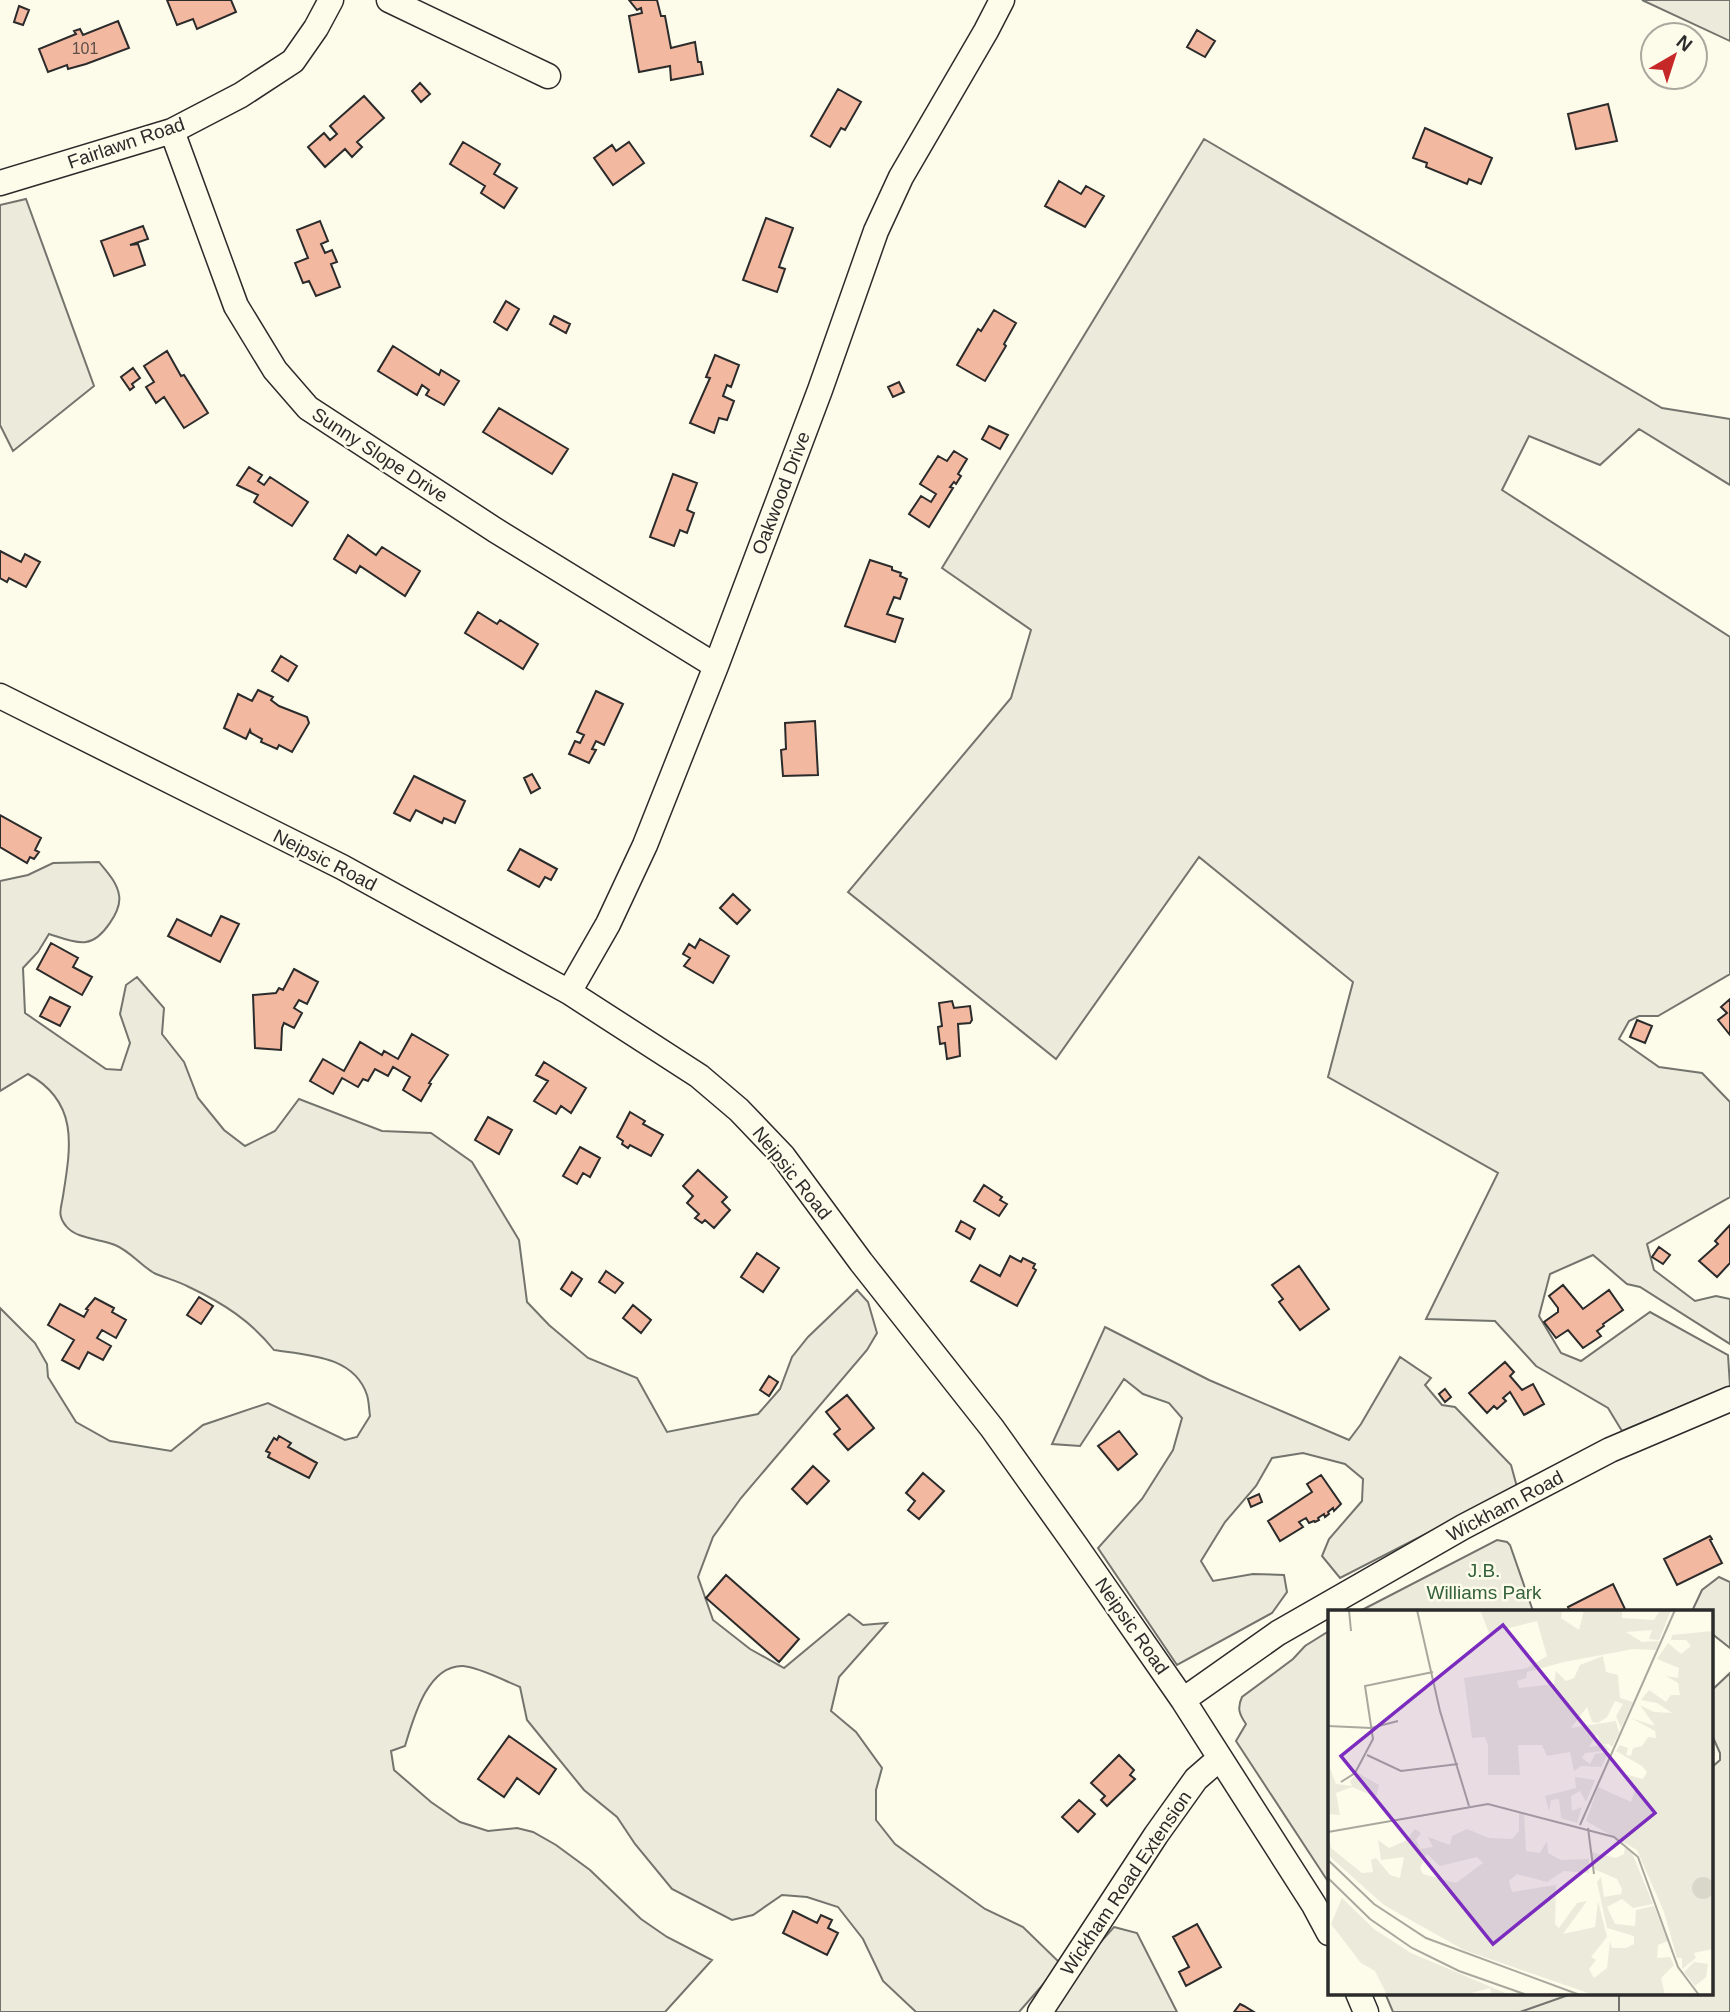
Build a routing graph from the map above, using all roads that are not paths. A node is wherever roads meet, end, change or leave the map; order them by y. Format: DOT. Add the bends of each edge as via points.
graph roads {
  1 [pos="331,0"];
  2 [pos="388,0"];
  3 [pos="1002,0"];
  4 [pos="548,76"];
  5 [pos="172,131"];
  6 [pos="0,183"];
  7 [pos="716,666"];
  8 [pos="0,696"];
  9 [pos="569,992"];
  10 [pos="1730,1399"];
  11 [pos="1183,1700"];
  12 [pos="1219,1759"];
  13 [pos="1328,1931"];
  14 [pos="1358,1994"];
  15 [pos="1040,2012"];
  16 [pos="1366,2012"];
  1 -- 5 [label="street, Fairlawn Road" via="293,61 241,96"];
  2 -- 4 [label="street"];
  3 -- 7 [label="street, Oakwood Drive" via="901,177 876,231"];
  5 -- 6 [label="street, Fairlawn Road"];
  5 -- 7 [label="street, Sunny Slope Drive" via="236,306 275,370 308,408"];
  7 -- 9 [label="street, Oakwood Drive" via="645,845"];
  8 -- 9 [label="street, Neipsic Road" via="342,867"];
  9 -- 11 [label="street, Neipsic Road" via="699,1076 783,1156 1022,1469"];
  10 -- 11 [label="street, Wickham Road" via="1610,1450 1463,1527 1278,1633"];
  11 -- 12 [label="street, Neipsic Road"];
  12 -- 13 [label="street, Neipsic Road"];
  12 -- 15 [label="street, Wickham Road Extension" via="1196,1779 1156,1835"];
  14 -- 16 [label="street"];
}
